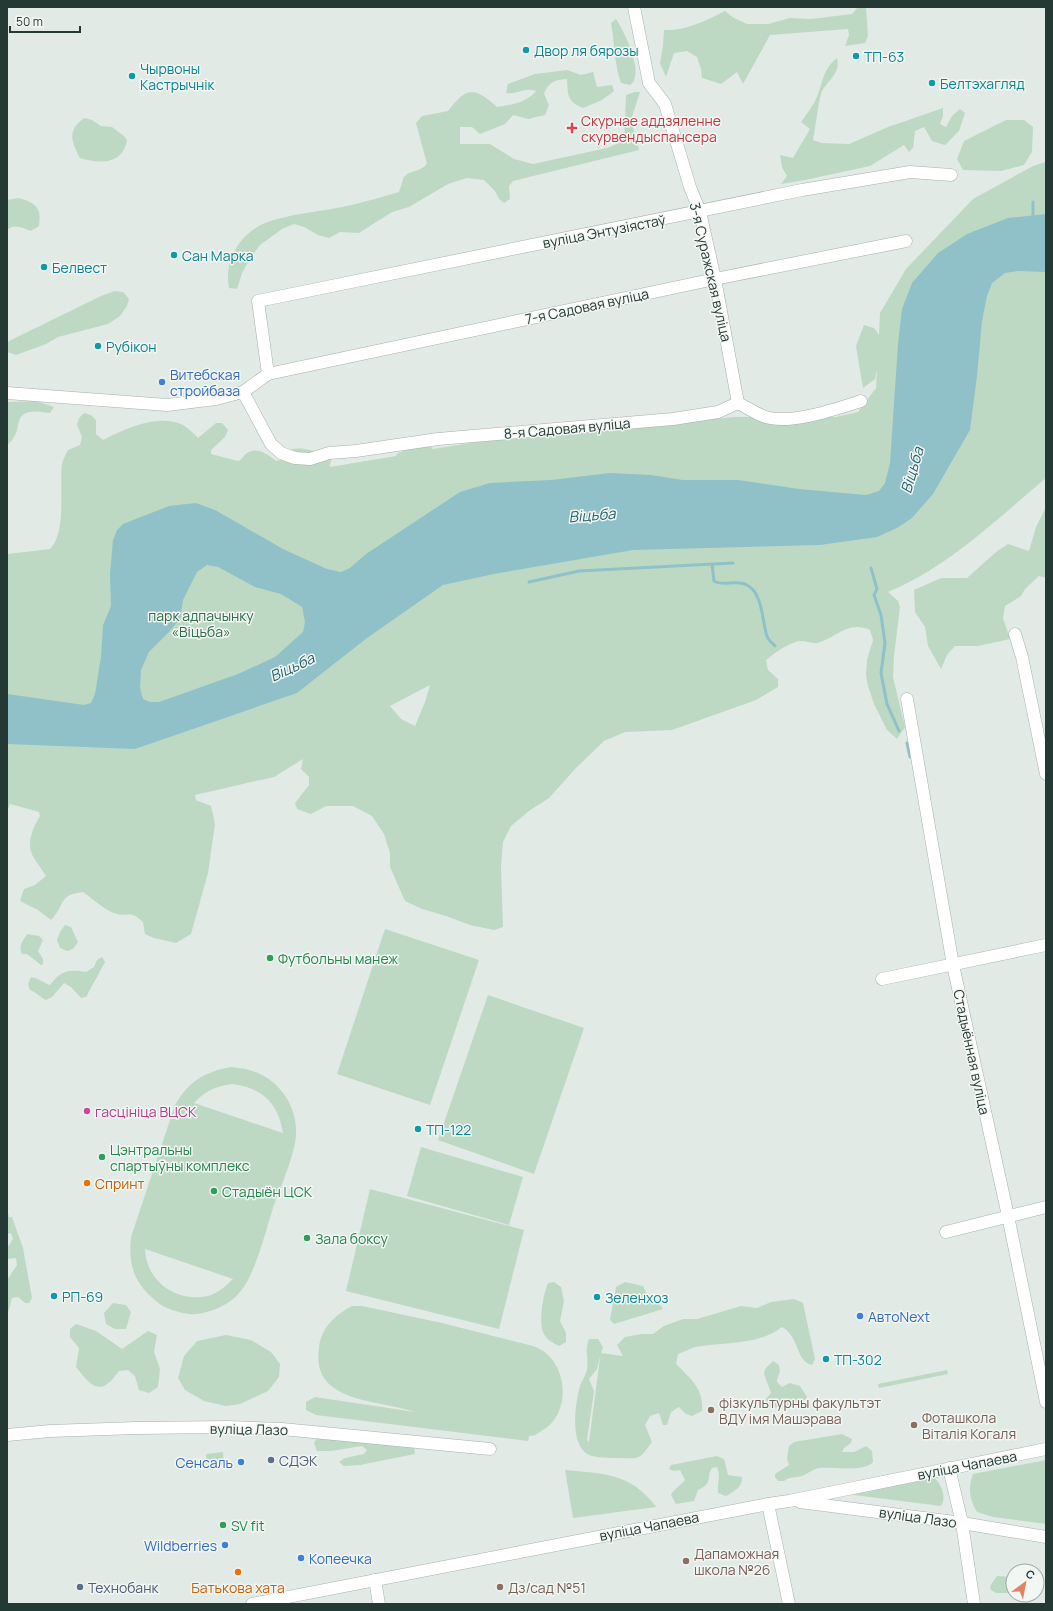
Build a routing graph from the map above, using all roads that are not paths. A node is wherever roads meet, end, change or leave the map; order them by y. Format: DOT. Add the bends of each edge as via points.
graph roads {
  1 [pos="634,7"];
  2 [pos="951,175"];
  3 [pos="700,212"];
  4 [pos="906,241"];
  5 [pos="715,279"];
  6 [pos="268,374"];
  7 [pos="243,392"];
  8 [pos="7,394"];
  9 [pos="861,402"];
  10 [pos="738,403"];
  11 [pos="1015,634"];
  12 [pos="907,699"];
  13 [pos="1046,774"];
  14 [pos="1046,945"];
  15 [pos="953,965"];
  16 [pos="882,979"];
  17 [pos="1046,1207"];
  18 [pos="1008,1216"];
  19 [pos="946,1232"];
  20 [pos="1046,1402"];
  21 [pos="7,1435"];
  22 [pos="490,1449"];
  23 [pos="1046,1449"];
  24 [pos="949,1468"];
  25 [pos="788,1501"];
  26 [pos="768,1504"];
  27 [pos="962,1523"];
  28 [pos="1046,1537"];
  29 [pos="375,1580"];
  30 [pos="252,1604"];
  31 [pos="379,1604"];
  32 [pos="789,1604"];
  33 [pos="974,1604"];
  1 -- 3 [label="street, 3-я Суражская вуліца" via="649,83 665,104"];
  2 -- 3 [label="street, вуліца Энтузіястаў" via="910,172 802,190"];
  3 -- 5 [label="street, 3-я Суражская вуліца"];
  3 -- 6 [label="street, вуліца Энтузіястаў" via="258,300"];
  4 -- 5 [label="street, 7-я Садовая вуліца"];
  5 -- 6 [label="street, 7-я Садовая вуліца"];
  5 -- 10 [label="street, 3-я Суражская вуліца"];
  6 -- 7 [label="street"];
  7 -- 8 [label="street" via="216,399 167,405"];
  7 -- 10 [label="street, 8-я Садовая вуліца" via="271,444 281,453 295,458 438,439 673,419 718,412"];
  9 -- 10 [label="street" via="814,415 783,419 764,417"];
  11 -- 13 [label="street"];
  12 -- 15 [label="street, Стадыённая вуліца"];
  14 -- 15 [label="street"];
  15 -- 16 [label="street"];
  15 -- 18 [label="street, Стадыённая вуліца"];
  17 -- 18 [label="street"];
  18 -- 19 [label="street"];
  18 -- 20 [label="street, Стадыённая вуліца"];
  21 -- 22 [label="street, вуліца Лазо" via="50,1431 227,1427 282,1429"];
  23 -- 24 [label="street, вуліца Чапаева"];
  24 -- 25 [label="street, вуліца Чапаева"];
  24 -- 27 [label="street"];
  25 -- 26 [label="street, вуліца Чапаева"];
  25 -- 27 [label="street, вуліца Лазо"];
  26 -- 29 [label="street, вуліца Чапаева"];
  26 -- 32 [label="street"];
  27 -- 28 [label="street, вуліца Лазо"];
  27 -- 33 [label="street"];
  29 -- 30 [label="street, вуліца Чапаева"];
  29 -- 31 [label="street"];
}
